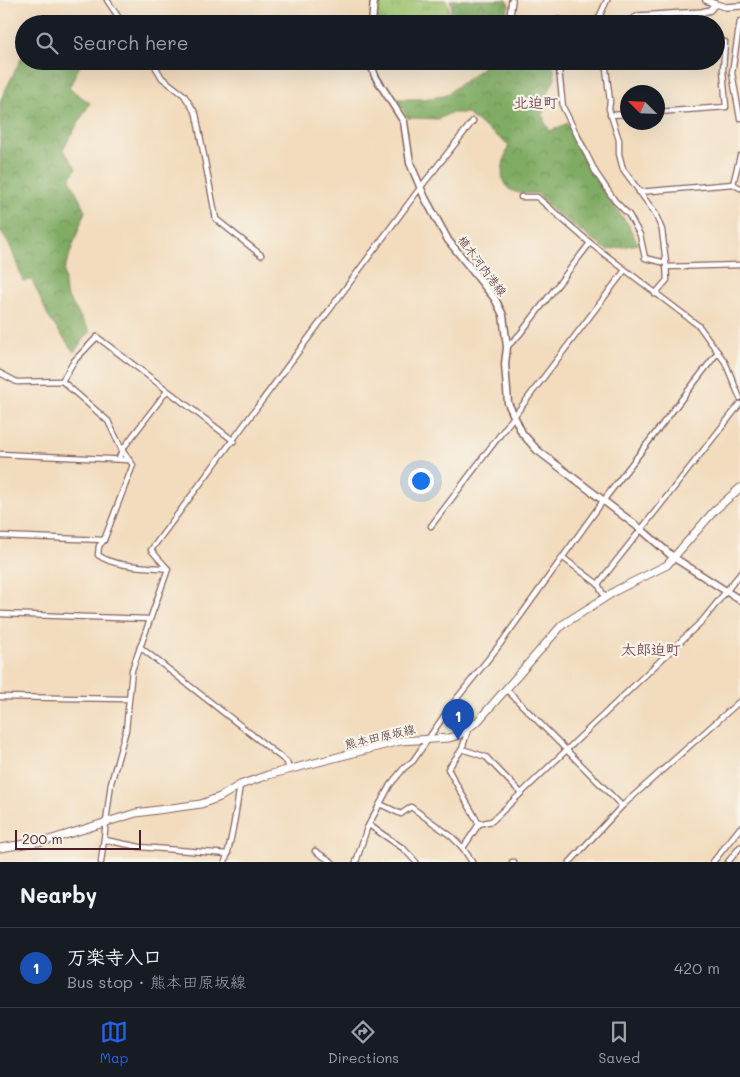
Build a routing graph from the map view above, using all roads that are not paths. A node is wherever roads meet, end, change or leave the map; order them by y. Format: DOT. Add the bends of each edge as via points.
graph roads {
  1 [pos="107,0"];
  2 [pos="374,0"];
  3 [pos="512,0"];
  4 [pos="607,0"];
  5 [pos="706,0"];
  6 [pos="715,4"];
  7 [pos="740,6"];
  8 [pos="117,15"];
  9 [pos="373,15"];
  10 [pos="510,15"];
  11 [pos="600,15"];
  12 [pos="644,15"];
  13 [pos="740,21"];
  14 [pos="157,70"];
  15 [pos="373,70"];
  16 [pos="559,70"];
  17 [pos="606,70"];
  18 [pos="723,70"];
  19 [pos="665,111"];
  20 [pos="620,114"];
  21 [pos="610,115"];
  22 [pos="740,118"];
  23 [pos="473,121"];
  24 [pos="740,156"];
  25 [pos="733,184"];
  26 [pos="420,188"];
  27 [pos="740,188"];
  28 [pos="639,192"];
  29 [pos="521,197"];
  30 [pos="590,243"];
  31 [pos="261,255"];
  32 [pos="666,265"];
  33 [pos="740,265"];
  34 [pos="625,270"];
  35 [pos="655,294"];
  36 [pos="507,347"];
  37 [pos="718,352"];
  38 [pos="0,373"];
  39 [pos="62,382"];
  40 [pos="168,390"];
  41 [pos="740,398"];
  42 [pos="740,404"];
  43 [pos="514,417"];
  44 [pos="234,441"];
  45 [pos="122,450"];
  46 [pos="0,454"];
  47 [pos="120,458"];
  48 [pos="129,460"];
  49 [pos="740,488"];
  50 [pos="603,501"];
  51 [pos="431,526"];
  52 [pos="642,530"];
  53 [pos="0,536"];
  54 [pos="104,540"];
  55 [pos="562,557"];
  56 [pos="673,557"];
  57 [pos="168,569"];
  58 [pos="740,574"];
  59 [pos="598,584"];
  60 [pos="726,591"];
  61 [pos="605,598"];
  62 [pos="740,600"];
  63 [pos="0,614"];
  64 [pos="148,619"];
  65 [pos="140,647"];
  66 [pos="507,690"];
  67 [pos="0,697"];
  68 [pos="127,699"];
  69 [pos="740,701"];
  70 [pos="468,730"];
  71 [pos="429,738"];
  72 [pos="462,749"];
  73 [pos="565,751"];
  74 [pos="289,770"];
  75 [pos="240,785"];
  76 [pos="521,793"];
  77 [pos="380,804"];
  78 [pos="622,806"];
  79 [pos="108,821"];
  80 [pos="479,824"];
  81 [pos="369,825"];
  82 [pos="740,828"];
  83 [pos="105,840"];
  84 [pos="740,846"];
  85 [pos="0,848"];
  86 [pos="463,848"];
  87 [pos="315,852"];
  88 [pos="228,854"];
  89 [pos="102,862"];
  90 [pos="225,862"];
  91 [pos="332,862"];
  92 [pos="356,862"];
  93 [pos="416,862"];
  94 [pos="472,862"];
  95 [pos="570,862"];
  96 [pos="713,862"];
  97 [pos="728,862"];
  1 -- 8 [label="street"];
  2 -- 9 [label="main road"];
  3 -- 10 [label="street"];
  4 -- 11 [label="street"];
  5 -- 6 [label="street"];
  6 -- 7 [label="street"];
  6 -- 12 [label="street" via="702,12"];
  13 -- 22 [label="street" via="732,73"];
  14 -- 31 [label="street" via="162,78 184,95 196,114 216,219"];
  15 -- 26 [label="main road, 植木河内港線" via="404,122 410,162"];
  16 -- 32 [label="street" via="563,107 596,174 629,215 643,243 645,258"];
  17 -- 21 [label="street"];
  18 -- 19 [label="street" via="726,107"];
  20 -- 21 [label="street"];
  21 -- 28 [label="street" via="619,140 623,169"];
  23 -- 26 [label="street"];
  24 -- 25 [label="street"];
  25 -- 27 [label="street"];
  25 -- 28 [label="street"];
  26 -- 36 [label="main road, 植木河内港線" via="448,240 495,299 503,315"];
  26 -- 44 [label="street"];
  28 -- 32 [label="street" via="655,213 662,230"];
  29 -- 30 [label="street" via="537,197"];
  30 -- 34 [label="street"];
  30 -- 36 [label="street"];
  32 -- 33 [label="street"];
  32 -- 35 [label="street" via="667,280"];
  34 -- 35 [label="street"];
  34 -- 43 [label="street"];
  35 -- 37 [label="street" via="699,326"];
  36 -- 43 [label="main road, 植木河内港線" via="507,396"];
  37 -- 41 [label="street"];
  37 -- 50 [label="street"];
  38 -- 39 [label="street" via="17,382"];
  39 -- 40 [label="street" via="74,361 97,337"];
  39 -- 45 [label="street" via="108,421"];
  40 -- 44 [label="street"];
  40 -- 45 [label="street"];
  42 -- 52 [label="street"];
  43 -- 50 [label="main road, 植木河内港線" via="533,446"];
  43 -- 51 [label="street"];
  44 -- 57 [label="street" via="151,550"];
  45 -- 47 [label="street"];
  45 -- 48 [label="street"];
  46 -- 47 [label="street"];
  47 -- 48 [label="street"];
  48 -- 54 [label="street" via="133,465"];
  49 -- 56 [label="main road, 熊本田原坂線" via="714,511"];
  50 -- 52 [label="main road, 植木河内港線"];
  50 -- 55 [label="street"];
  52 -- 56 [label="main road, 植木河内港線"];
  52 -- 59 [label="street"];
  53 -- 54 [label="street"];
  54 -- 57 [label="street" via="98,549 98,555 104,559"];
  55 -- 59 [label="street"];
  55 -- 71 [label="street"];
  56 -- 60 [label="main road, 植木河内港線"];
  56 -- 61 [label="main road, 熊本田原坂線" via="660,569"];
  57 -- 64 [label="street"];
  58 -- 60 [label="street"];
  59 -- 61 [label="street"];
  60 -- 62 [label="main road, 植木河内港線"];
  60 -- 73 [label="street" via="703,620"];
  61 -- 66 [label="main road, 熊本田原坂線" via="562,625"];
  63 -- 64 [label="street"];
  64 -- 65 [label="street"];
  65 -- 68 [label="street"];
  65 -- 74 [label="street" via="287,762"];
  66 -- 70 [label="main road, 熊本田原坂線"];
  66 -- 73 [label="street"];
  67 -- 68 [label="street"];
  68 -- 79 [label="street" via="126,730 111,783"];
  69 -- 78 [label="street"];
  70 -- 71 [label="main road, 熊本田原坂線" via="449,738"];
  70 -- 72 [label="street"];
  71 -- 74 [label="main road, 熊本田原坂線" via="400,741"];
  71 -- 77 [label="street" via="390,785"];
  72 -- 76 [label="street" via="486,757"];
  72 -- 80 [label="street" via="448,770"];
  73 -- 76 [label="street"];
  73 -- 78 [label="street"];
  74 -- 75 [label="main road, 熊本田原坂線"];
  75 -- 79 [label="main road, 熊本田原坂線" via="201,804 136,813"];
  75 -- 88 [label="street"];
  76 -- 80 [label="street" via="492,821"];
  77 -- 81 [label="street"];
  77 -- 86 [label="street" via="401,814 411,806"];
  78 -- 95 [label="street"];
  79 -- 83 [label="street"];
  79 -- 85 [label="main road, 熊本田原坂線" via="32,844"];
  80 -- 86 [label="street"];
  81 -- 92 [label="street"];
  81 -- 93 [label="street"];
  82 -- 96 [label="street"];
  83 -- 88 [label="street" via="140,847"];
  83 -- 89 [label="street"];
  84 -- 97 [label="street"];
  86 -- 94 [label="street"];
  87 -- 91 [label="street"];
  88 -- 90 [label="street"];
}
